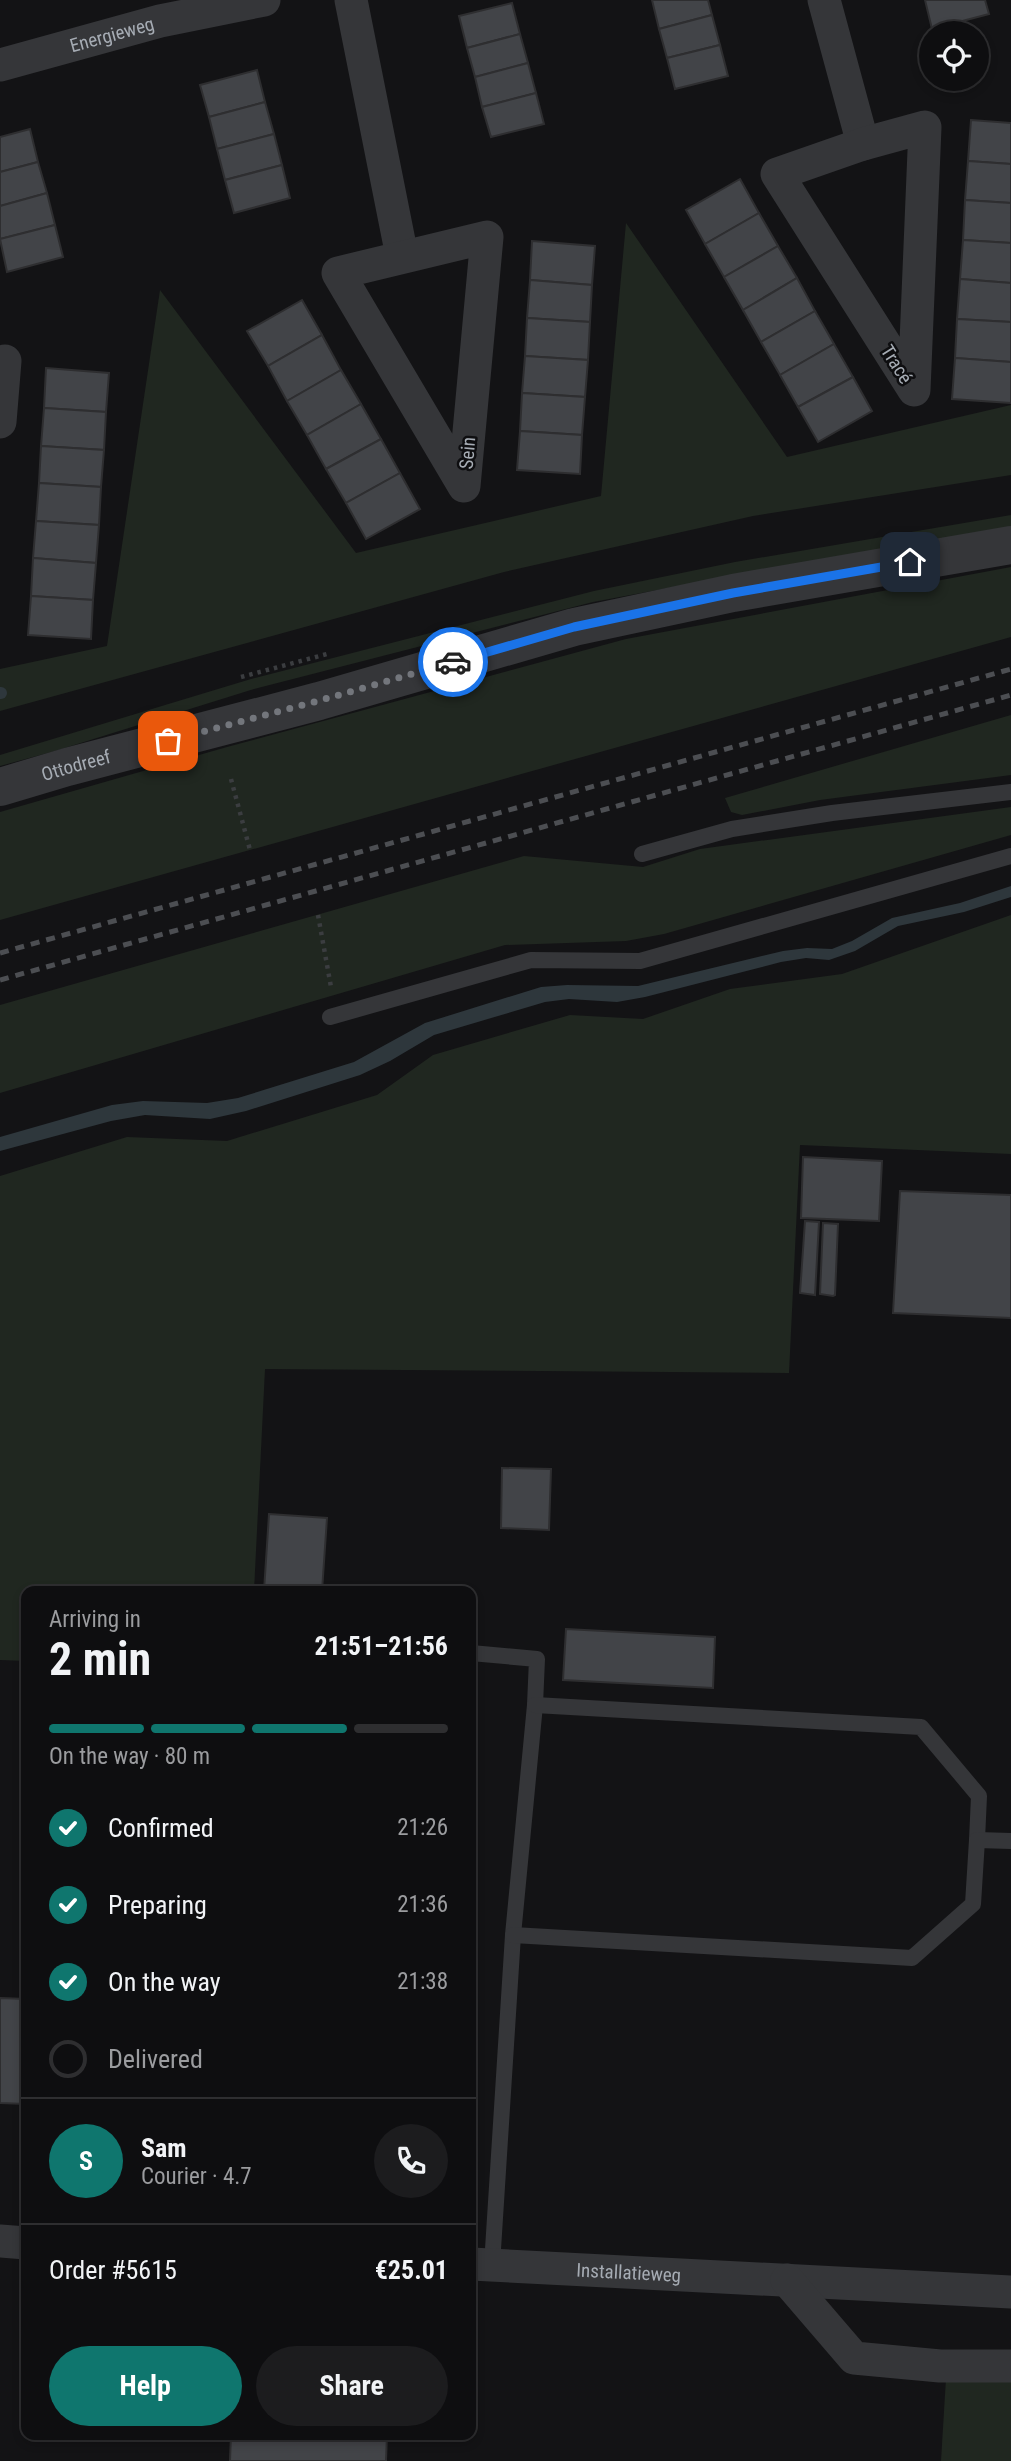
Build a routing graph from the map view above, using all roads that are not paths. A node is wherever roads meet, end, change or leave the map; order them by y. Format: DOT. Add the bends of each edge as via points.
graph roads {
  1 [pos="264,0"];
  2 [pos="351,0"];
  3 [pos="824,0"];
  4 [pos="0,65"];
  5 [pos="863,144"];
  6 [pos="402,256"];
  7 [pos="0,362"];
  8 [pos="0,422"];
  9 [pos="1011,545"];
  10 [pos="0,787"];
  11 [pos="1011,792"];
  12 [pos="642,854"];
  13 [pos="1011,856"];
  14 [pos="330,1017"];
  15 [pos="476,1653"];
  16 [pos="535,1705"];
  17 [pos="976,1840"];
  18 [pos="1011,1841"];
  19 [pos="513,1936"];
  20 [pos="0,2241"];
  21 [pos="21,2243"];
  22 [pos="481,2265"];
  23 [pos="787,2280"];
  24 [pos="1011,2292"];
  25 [pos="1011,2365"];
  1 -- 4 [label="street, Energieweg" via="160,21"];
  2 -- 6 [label="street"];
  3 -- 5 [label="street"];
  5 -- 5 [label="street, Tracé" via="925,127 914,390 776,174"];
  6 -- 6 [label="street, Sein" via="487,237 464,486 338,274"];
  7 -- 8 [label="street" via="5,361"];
  9 -- 10 [label="street, Ottodreef" via="733,593 574,627"];
  11 -- 12 [label="lane" via="732,829"];
  13 -- 14 [label="lane" via="640,961 531,960"];
  15 -- 16 [label="lane" via="537,1659"];
  16 -- 17 [label="lane" via="921,1727 979,1796"];
  16 -- 19 [label="lane"];
  17 -- 18 [label="lane"];
  17 -- 19 [label="lane" via="973,1904 912,1958"];
  19 -- 22 [label="lane"];
  20 -- 21 [label="street"];
  22 -- 23 [label="street, Installatieweg"];
  23 -- 24 [label="street, Installatieweg"];
  23 -- 25 [label="street" via="854,2358 940,2366"];
}
